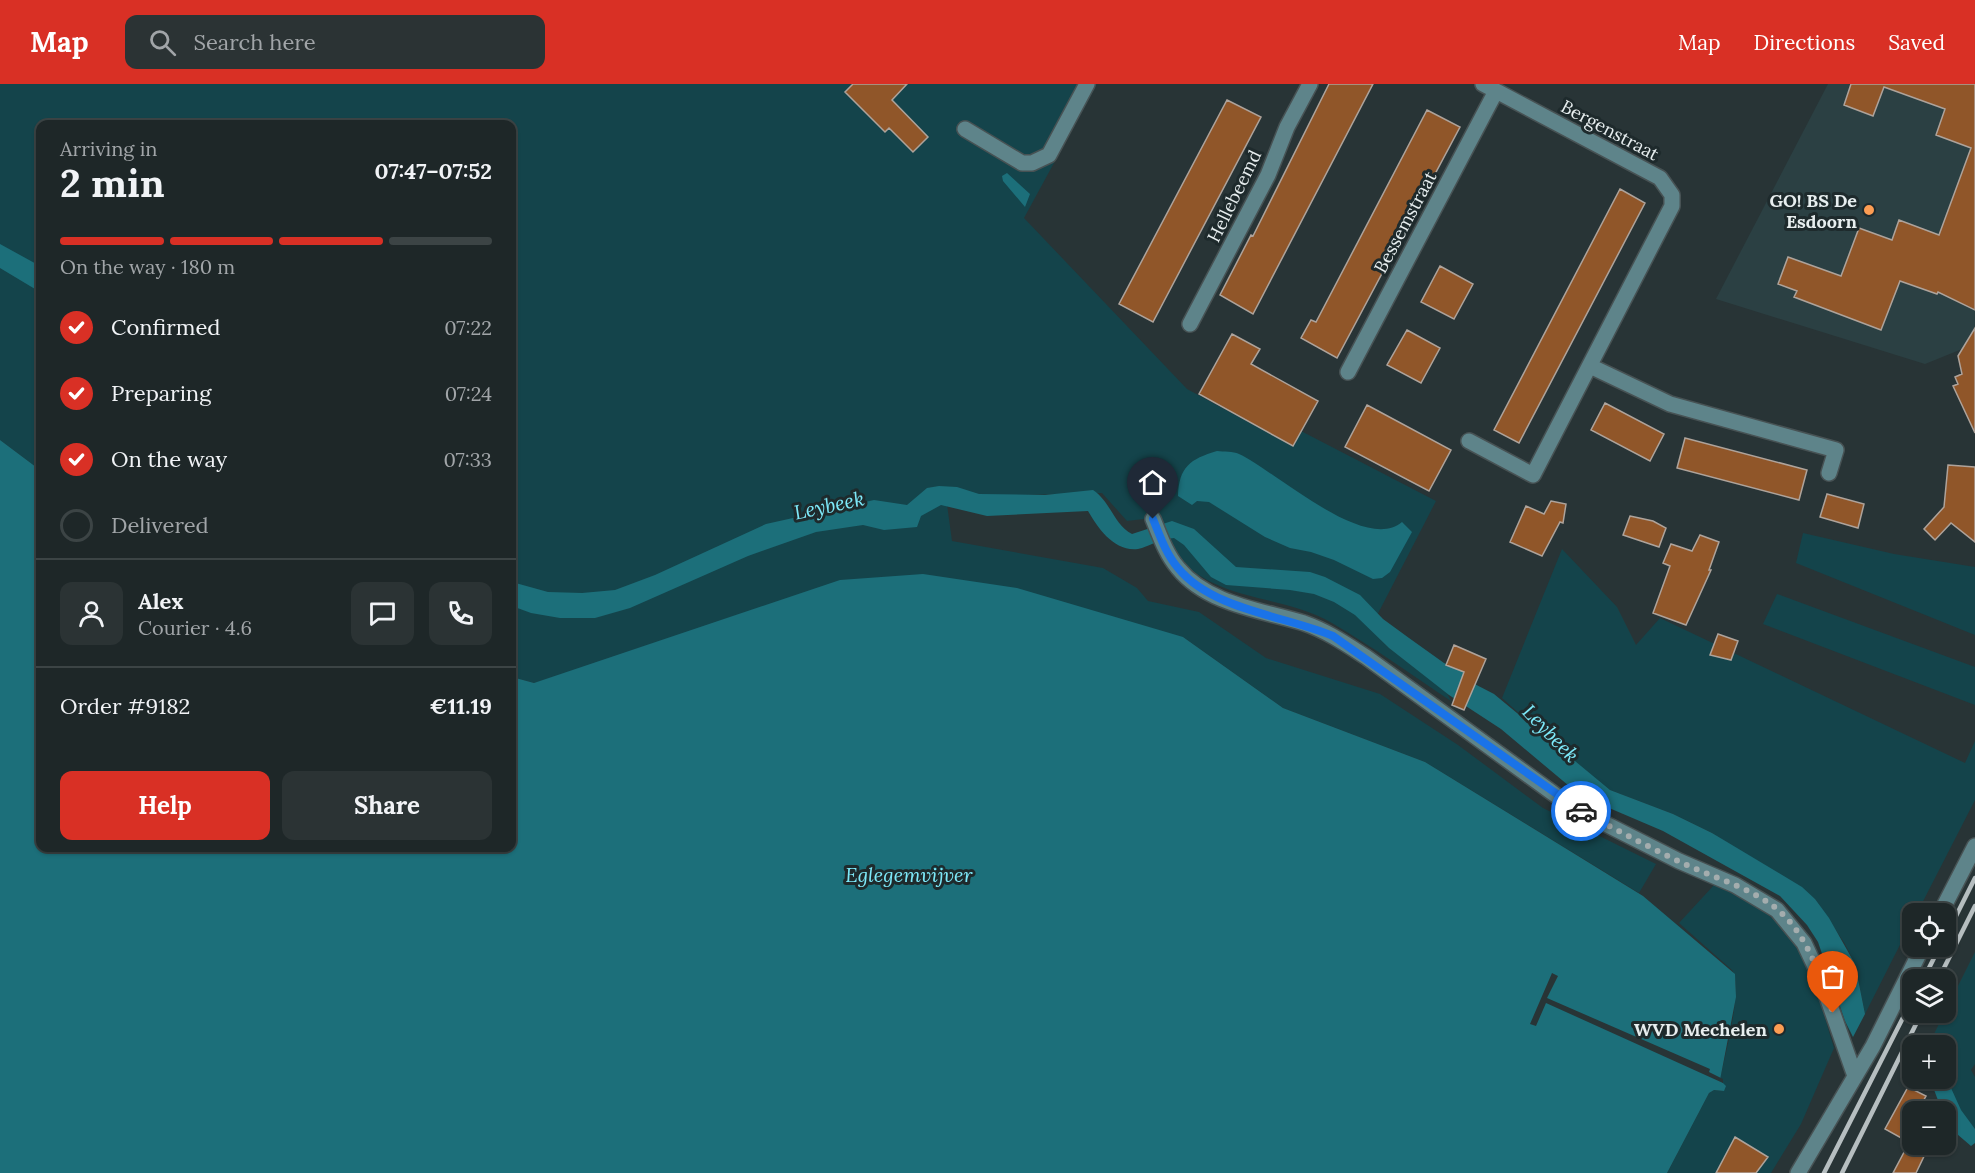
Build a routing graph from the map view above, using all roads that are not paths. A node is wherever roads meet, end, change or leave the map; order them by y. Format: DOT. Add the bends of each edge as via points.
graph roads {
  1 [pos="1087,84"];
  2 [pos="1310,84"];
  3 [pos="1489,88"];
  4 [pos="965,129"];
  5 [pos="1190,324"];
  6 [pos="1590,366"];
  7 [pos="1348,372"];
  8 [pos="1469,441"];
  9 [pos="1829,472"];
  10 [pos="1153,519"];
  11 [pos="1975,846"];
  12 [pos="1946,903"];
  13 [pos="1917,957"];
  14 [pos="1855,1076"];
  15 [pos="1798,1173"];
  1 -- 4 [label="street" via="1049,155 1032,163 1022,163"];
  2 -- 5 [label="street, Hellebeemd" via="1268,175"];
  3 -- 6 [label="street, Bergenstraat" via="1660,178 1672,195 1672,206"];
  3 -- 7 [label="street, Bessemstraat"];
  6 -- 8 [label="street, Bergenstraat" via="1533,475"];
  6 -- 9 [label="street" via="1670,404 1836,450"];
  10 -- 14 [label="street" via="1165,548 1191,581 1216,596 1333,636 1572,807 1735,885 1778,910 1803,942 1821,976"];
  11 -- 12 [label="street"];
  13 -- 14 [label="street"];
  14 -- 15 [label="street"];
}
